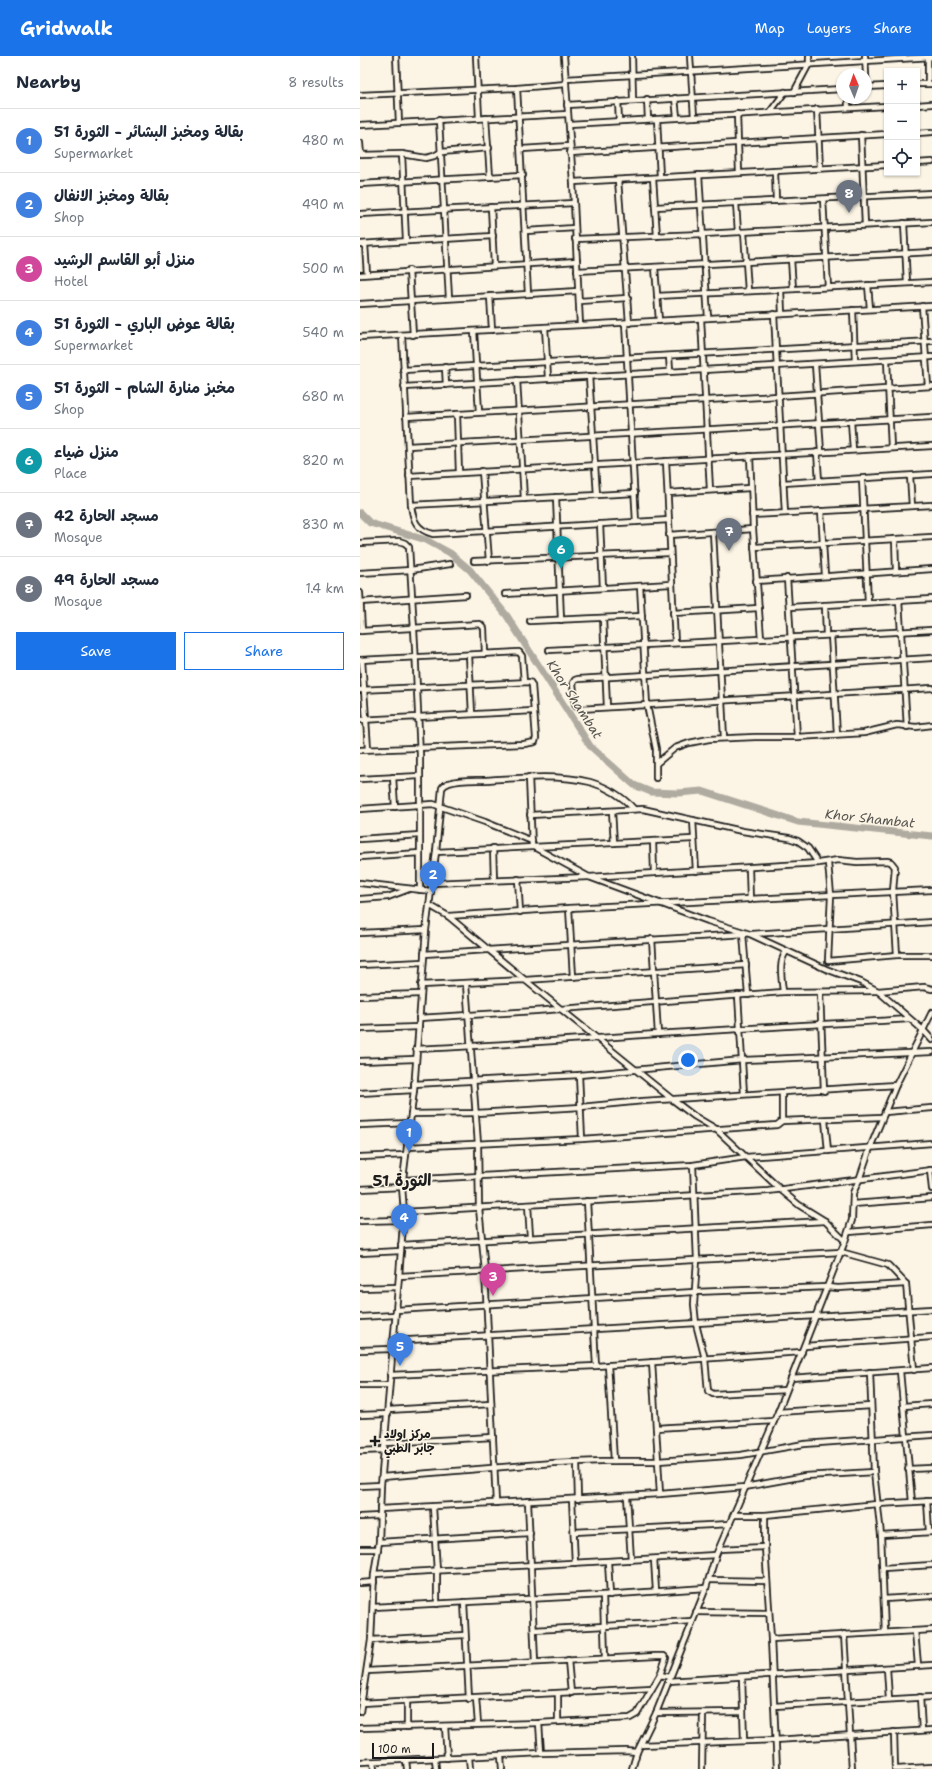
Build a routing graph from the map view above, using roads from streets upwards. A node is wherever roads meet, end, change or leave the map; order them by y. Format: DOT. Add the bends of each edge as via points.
graph roads {
  1 [pos="396,56"];
  2 [pos="476,56"];
  3 [pos="564,56"];
  4 [pos="632,56"];
  5 [pos="690,56"];
  6 [pos="809,56"];
  7 [pos="929,57"];
  8 [pos="865,58"];
  9 [pos="809,64"];
  10 [pos="866,68"];
  11 [pos="692,72"];
  12 [pos="632,75"];
  13 [pos="566,81"];
  14 [pos="930,84"];
  15 [pos="884,86"];
  16 [pos="872,87"];
  17 [pos="517,88"];
  18 [pos="836,89"];
  19 [pos="478,90"];
  20 [pos="785,92"];
  21 [pos="794,92"];
  22 [pos="398,93"];
  23 [pos="360,95"];
  24 [pos="693,97"];
  25 [pos="675,98"];
  26 [pos="647,99"];
  27 [pos="633,100"];
  28 [pos="618,101"];
  29 [pos="848,104"];
  30 [pos="932,104"];
  31 [pos="567,105"];
  32 [pos="920,105"];
  33 [pos="884,106"];
  34 [pos="848,108"];
  35 [pos="817,110"];
  36 [pos="770,112"];
  37 [pos="568,114"];
  38 [pos="737,114"];
  39 [pos="520,116"];
  40 [pos="694,117"];
  41 [pos="479,118"];
  42 [pos="486,118"];
  43 [pos="657,118"];
  44 [pos="677,118"];
  45 [pos="648,119"];
  46 [pos="439,120"];
  47 [pos="618,121"];
  48 [pos="399,123"];
  49 [pos="569,124"];
  50 [pos="360,125"];
  51 [pos="932,132"];
  52 [pos="920,133"];
  53 [pos="884,134"];
  54 [pos="861,135"];
  55 [pos="818,138"];
  56 [pos="360,143"];
  57 [pos="738,143"];
  58 [pos="570,146"];
  59 [pos="489,148"];
  60 [pos="658,148"];
  61 [pos="522,149"];
  62 [pos="441,152"];
  63 [pos="402,154"];
  64 [pos="570,154"];
  65 [pos="360,155"];
  66 [pos="932,162"];
  67 [pos="920,163"];
  68 [pos="884,165"];
  69 [pos="862,166"];
  70 [pos="820,168"];
  71 [pos="775,171"];
  72 [pos="739,173"];
  73 [pos="523,175"];
  74 [pos="699,175"];
  75 [pos="490,177"];
  76 [pos="660,177"];
  77 [pos="653,178"];
  78 [pos="442,180"];
  79 [pos="618,180"];
  80 [pos="403,182"];
  81 [pos="573,182"];
  82 [pos="360,184"];
  83 [pos="932,193"];
  84 [pos="864,196"];
  85 [pos="823,199"];
  86 [pos="776,201"];
  87 [pos="574,203"];
  88 [pos="736,203"];
  89 [pos="525,205"];
  90 [pos="701,205"];
  91 [pos="491,207"];
  92 [pos="655,207"];
  93 [pos="443,209"];
  94 [pos="404,211"];
  95 [pos="360,214"];
  96 [pos="932,222"];
  97 [pos="904,223"];
  98 [pos="865,225"];
  99 [pos="824,227"];
  100 [pos="575,228"];
  101 [pos="526,231"];
  102 [pos="738,232"];
  103 [pos="744,232"];
  104 [pos="703,234"];
  105 [pos="493,236"];
  106 [pos="657,236"];
  107 [pos="623,238"];
  108 [pos="445,239"];
  109 [pos="575,239"];
  110 [pos="406,241"];
  111 [pos="362,244"];
  112 [pos="932,252"];
  113 [pos="906,253"];
  114 [pos="826,258"];
  115 [pos="791,260"];
  116 [pos="577,261"];
  117 [pos="746,262"];
  118 [pos="527,264"];
  119 [pos="705,264"];
  120 [pos="494,266"];
  121 [pos="655,267"];
  122 [pos="447,269"];
  123 [pos="626,269"];
  124 [pos="409,270"];
  125 [pos="577,272"];
  126 [pos="367,274"];
  127 [pos="360,275"];
  128 [pos="932,282"];
  129 [pos="907,283"];
  130 [pos="868,285"];
  131 [pos="828,287"];
  132 [pos="793,289"];
  133 [pos="780,290"];
  134 [pos="748,291"];
  135 [pos="578,292"];
  136 [pos="528,294"];
  137 [pos="706,294"];
  138 [pos="490,296"];
  139 [pos="658,296"];
  140 [pos="449,298"];
  141 [pos="628,298"];
  142 [pos="410,301"];
  143 [pos="579,301"];
  144 [pos="360,304"];
  145 [pos="922,306"];
  146 [pos="932,306"];
  147 [pos="870,309"];
  148 [pos="853,310"];
  149 [pos="774,314"];
  150 [pos="782,314"];
  151 [pos="708,318"];
  152 [pos="701,319"];
  153 [pos="660,321"];
  154 [pos="627,323"];
  155 [pos="580,325"];
  156 [pos="545,327"];
  157 [pos="492,330"];
  158 [pos="474,331"];
  159 [pos="413,334"];
  160 [pos="402,335"];
  161 [pos="360,337"];
  162 [pos="925,341"];
  163 [pos="932,341"];
  164 [pos="854,346"];
  165 [pos="776,350"];
  166 [pos="703,354"];
  167 [pos="669,356"];
  168 [pos="932,357"];
  169 [pos="627,358"];
  170 [pos="926,358"];
  171 [pos="888,360"];
  172 [pos="547,362"];
  173 [pos="855,362"];
  174 [pos="815,364"];
  175 [pos="776,365"];
  176 [pos="476,366"];
  177 [pos="445,367"];
  178 [pos="703,369"];
  179 [pos="403,370"];
  180 [pos="670,371"];
  181 [pos="628,373"];
  182 [pos="589,376"];
  183 [pos="548,378"];
  184 [pos="517,380"];
  185 [pos="477,383"];
  186 [pos="446,385"];
  187 [pos="930,386"];
  188 [pos="404,387"];
  189 [pos="889,389"];
  190 [pos="817,394"];
  191 [pos="778,396"];
  192 [pos="705,400"];
  193 [pos="630,404"];
  194 [pos="591,406"];
  195 [pos="519,410"];
  196 [pos="479,412"];
  197 [pos="456,414"];
  198 [pos="406,416"];
  199 [pos="932,417"];
  200 [pos="890,419"];
  201 [pos="851,421"];
  202 [pos="819,423"];
  203 [pos="779,425"];
  204 [pos="707,429"];
  205 [pos="632,433"];
  206 [pos="593,435"];
  207 [pos="521,439"];
  208 [pos="458,443"];
  209 [pos="408,446"];
  210 [pos="932,446"];
  211 [pos="891,448"];
  212 [pos="853,450"];
  213 [pos="819,452"];
  214 [pos="781,454"];
  215 [pos="750,456"];
  216 [pos="708,458"];
  217 [pos="666,461"];
  218 [pos="633,462"];
  219 [pos="595,465"];
  220 [pos="522,469"];
  221 [pos="482,471"];
  222 [pos="459,473"];
  223 [pos="932,474"];
  224 [pos="409,476"];
  225 [pos="910,476"];
  226 [pos="862,479"];
  227 [pos="819,481"];
  228 [pos="784,483"];
  229 [pos="750,488"];
  230 [pos="710,490"];
  231 [pos="635,493"];
  232 [pos="668,493"];
  233 [pos="597,495"];
  234 [pos="556,497"];
  235 [pos="524,499"];
  236 [pos="484,501"];
  237 [pos="411,505"];
  238 [pos="932,505"];
  239 [pos="912,506"];
  240 [pos="863,509"];
  241 [pos="821,510"];
  242 [pos="785,513"];
  243 [pos="752,515"];
  244 [pos="669,520"];
  245 [pos="636,522"];
  246 [pos="600,524"];
  247 [pos="557,527"];
  248 [pos="752,529"];
  249 [pos="486,531"];
  250 [pos="713,532"];
  251 [pos="669,535"];
  252 [pos="932,537"];
  253 [pos="895,539"];
  254 [pos="865,541"];
  255 [pos="360,543"];
  256 [pos="823,544"];
  257 [pos="754,547"];
  258 [pos="670,553"];
  259 [pos="601,556"];
  260 [pos="559,558"];
  261 [pos="474,561"];
  262 [pos="489,561"];
  263 [pos="450,564"];
  264 [pos="932,569"];
  265 [pos="411,570"];
  266 [pos="896,571"];
  267 [pos="360,573"];
  268 [pos="866,573"];
  269 [pos="825,575"];
  270 [pos="787,578"];
  271 [pos="756,581"];
  272 [pos="671,584"];
  273 [pos="640,586"];
  274 [pos="603,588"];
  275 [pos="560,590"];
  276 [pos="360,592"];
  277 [pos="505,594"];
  278 [pos="466,596"];
  279 [pos="932,599"];
  280 [pos="412,600"];
  281 [pos="899,600"];
  282 [pos="360,602"];
  283 [pos="868,602"];
  284 [pos="825,605"];
  285 [pos="790,607"];
  286 [pos="759,608"];
  287 [pos="717,611"];
  288 [pos="673,613"];
  289 [pos="642,616"];
  290 [pos="603,618"];
  291 [pos="562,620"];
  292 [pos="530,622"];
  293 [pos="414,628"];
  294 [pos="932,630"];
  295 [pos="361,631"];
  296 [pos="902,632"];
  297 [pos="829,635"];
  298 [pos="792,637"];
  299 [pos="761,639"];
  300 [pos="718,641"];
  301 [pos="675,643"];
  302 [pos="644,644"];
  303 [pos="604,647"];
  304 [pos="549,650"];
  305 [pos="485,654"];
  306 [pos="469,655"];
  307 [pos="416,657"];
  308 [pos="932,658"];
  309 [pos="361,660"];
  310 [pos="904,660"];
  311 [pos="832,664"];
  312 [pos="793,667"];
  313 [pos="720,671"];
  314 [pos="645,675"];
  315 [pos="605,677"];
  316 [pos="524,682"];
  317 [pos="470,684"];
  318 [pos="417,686"];
  319 [pos="932,688"];
  320 [pos="362,690"];
  321 [pos="906,690"];
  322 [pos="834,694"];
  323 [pos="795,695"];
  324 [pos="722,700"];
  325 [pos="648,705"];
  326 [pos="607,707"];
  327 [pos="534,711"];
  328 [pos="472,714"];
  329 [pos="418,716"];
  330 [pos="366,719"];
  331 [pos="360,720"];
  332 [pos="932,725"];
  333 [pos="907,726"];
  334 [pos="837,734"];
  335 [pos="797,737"];
  336 [pos="724,738"];
  337 [pos="419,747"];
  338 [pos="368,749"];
  339 [pos="360,750"];
  340 [pos="657,763"];
  341 [pos="420,776"];
  342 [pos="393,777"];
  343 [pos="529,778"];
  344 [pos="656,778"];
  345 [pos="360,779"];
  346 [pos="420,805"];
  347 [pos="440,805"];
  348 [pos="395,807"];
  349 [pos="360,809"];
  350 [pos="634,809"];
  351 [pos="612,810"];
  352 [pos="530,815"];
  353 [pos="693,820"];
  354 [pos="420,835"];
  355 [pos="360,838"];
  356 [pos="693,839"];
  357 [pos="653,841"];
  358 [pos="614,842"];
  359 [pos="532,844"];
  360 [pos="493,848"];
  361 [pos="436,852"];
  362 [pos="420,853"];
  363 [pos="360,857"];
  364 [pos="828,863"];
  365 [pos="818,864"];
  366 [pos="749,868"];
  367 [pos="696,871"];
  368 [pos="654,873"];
  369 [pos="589,877"];
  370 [pos="518,879"];
  371 [pos="494,880"];
  372 [pos="360,883"];
  373 [pos="432,883"];
  374 [pos="409,889"];
  375 [pos="420,890"];
  376 [pos="932,890"];
  377 [pos="431,891"];
  378 [pos="893,891"];
  379 [pos="831,895"];
  380 [pos="360,899"];
  381 [pos="750,900"];
  382 [pos="660,904"];
  383 [pos="429,905"];
  384 [pos="569,908"];
  385 [pos="520,912"];
  386 [pos="448,916"];
  387 [pos="932,922"];
  388 [pos="895,925"];
  389 [pos="830,928"];
  390 [pos="426,930"];
  391 [pos="360,933"];
  392 [pos="743,934"];
  393 [pos="750,934"];
  394 [pos="652,939"];
  395 [pos="572,944"];
  396 [pos="487,949"];
  397 [pos="786,952"];
  398 [pos="424,954"];
  399 [pos="898,955"];
  400 [pos="932,955"];
  401 [pos="828,961"];
  402 [pos="423,962"];
  403 [pos="360,965"];
  404 [pos="746,965"];
  405 [pos="826,969"];
  406 [pos="654,971"];
  407 [pos="573,977"];
  408 [pos="525,980"];
  409 [pos="466,984"];
  410 [pos="421,985"];
  411 [pos="932,989"];
  412 [pos="878,991"];
  413 [pos="783,992"];
  414 [pos="820,992"];
  415 [pos="420,994"];
  416 [pos="748,994"];
  417 [pos="738,995"];
  418 [pos="360,996"];
  419 [pos="656,1002"];
  420 [pos="560,1009"];
  421 [pos="932,1012"];
  422 [pos="468,1015"];
  423 [pos="419,1018"];
  424 [pos="909,1019"];
  425 [pos="930,1021"];
  426 [pos="820,1025"];
  427 [pos="419,1027"];
  428 [pos="740,1028"];
  429 [pos="360,1029"];
  430 [pos="924,1031"];
  431 [pos="658,1034"];
  432 [pos="597,1038"];
  433 [pos="932,1040"];
  434 [pos="471,1047"];
  435 [pos="416,1049"];
  436 [pos="911,1052"];
  437 [pos="932,1052"];
  438 [pos="822,1056"];
  439 [pos="415,1059"];
  440 [pos="743,1060"];
  441 [pos="360,1061"];
  442 [pos="636,1070"];
  443 [pos="579,1075"];
  444 [pos="473,1081"];
  445 [pos="414,1084"];
  446 [pos="896,1085"];
  447 [pos="414,1090"];
  448 [pos="824,1091"];
  449 [pos="360,1092"];
  450 [pos="782,1093"];
  451 [pos="744,1094"];
  452 [pos="673,1100"];
  453 [pos="580,1108"];
  454 [pos="932,1108"];
  455 [pos="885,1112"];
  456 [pos="476,1113"];
  457 [pos="411,1114"];
  458 [pos="882,1117"];
  459 [pos="825,1120"];
  460 [pos="782,1121"];
  461 [pos="410,1123"];
  462 [pos="360,1125"];
  463 [pos="716,1129"];
  464 [pos="582,1139"];
  465 [pos="932,1143"];
  466 [pos="478,1144"];
  467 [pos="408,1147"];
  468 [pos="870,1148"];
  469 [pos="828,1151"];
  470 [pos="406,1155"];
  471 [pos="360,1157"];
  472 [pos="746,1157"];
  473 [pos="693,1165"];
  474 [pos="931,1170"];
  475 [pos="479,1176"];
  476 [pos="403,1180"];
  477 [pos="859,1180"];
  478 [pos="402,1187"];
  479 [pos="360,1188"];
  480 [pos="932,1189"];
  481 [pos="781,1190"];
  482 [pos="693,1195"];
  483 [pos="932,1198"];
  484 [pos="587,1201"];
  485 [pos="853,1204"];
  486 [pos="528,1205"];
  487 [pos="479,1208"];
  488 [pos="404,1212"];
  489 [pos="402,1220"];
  490 [pos="826,1221"];
  491 [pos="360,1222"];
  492 [pos="932,1225"];
  493 [pos="695,1227"];
  494 [pos="849,1232"];
  495 [pos="589,1233"];
  496 [pos="530,1237"];
  497 [pos="482,1240"];
  498 [pos="845,1241"];
  499 [pos="401,1244"];
  500 [pos="401,1251"];
  501 [pos="841,1252"];
  502 [pos="360,1253"];
  503 [pos="697,1260"];
  504 [pos="590,1265"];
  505 [pos="485,1271"];
  506 [pos="399,1276"];
  507 [pos="906,1284"];
  508 [pos="398,1287"];
  509 [pos="827,1287"];
  510 [pos="360,1288"];
  511 [pos="694,1292"];
  512 [pos="592,1298"];
  513 [pos="486,1304"];
  514 [pos="932,1309"];
  515 [pos="908,1311"];
  516 [pos="395,1313"];
  517 [pos="816,1316"];
  518 [pos="360,1317"];
  519 [pos="696,1324"];
  520 [pos="594,1330"];
  521 [pos="488,1336"];
  522 [pos="932,1337"];
  523 [pos="910,1339"];
  524 [pos="393,1341"];
  525 [pos="805,1346"];
  526 [pos="392,1349"];
  527 [pos="360,1350"];
  528 [pos="802,1352"];
  529 [pos="705,1359"];
  530 [pos="652,1362"];
  531 [pos="608,1365"];
  532 [pos="596,1366"];
  533 [pos="932,1368"];
  534 [pos="914,1370"];
  535 [pos="489,1371"];
  536 [pos="900,1371"];
  537 [pos="870,1372"];
  538 [pos="390,1375"];
  539 [pos="791,1378"];
  540 [pos="360,1385"];
  541 [pos="389,1385"];
  542 [pos="786,1390"];
  543 [pos="491,1404"];
  544 [pos="932,1404"];
  545 [pos="871,1406"];
  546 [pos="903,1406"];
  547 [pos="388,1412"];
  548 [pos="778,1412"];
  549 [pos="360,1415"];
  550 [pos="774,1421"];
  551 [pos="656,1428"];
  552 [pos="932,1435"];
  553 [pos="906,1436"];
  554 [pos="493,1437"];
  555 [pos="873,1439"];
  556 [pos="385,1443"];
  557 [pos="385,1450"];
  558 [pos="360,1451"];
  559 [pos="760,1453"];
  560 [pos="614,1461"];
  561 [pos="658,1461"];
  562 [pos="577,1462"];
  563 [pos="494,1468"];
  564 [pos="932,1468"];
  565 [pos="908,1469"];
  566 [pos="874,1472"];
  567 [pos="382,1477"];
  568 [pos="381,1484"];
  569 [pos="360,1486"];
  570 [pos="745,1487"];
  571 [pos="660,1494"];
  572 [pos="627,1496"];
  573 [pos="572,1499"];
  574 [pos="578,1499"];
  575 [pos="930,1501"];
  576 [pos="528,1502"];
  577 [pos="912,1502"];
  578 [pos="496,1503"];
  579 [pos="877,1504"];
  580 [pos="433,1506"];
  581 [pos="380,1509"];
  582 [pos="734,1515"];
  583 [pos="765,1515"];
  584 [pos="380,1516"];
  585 [pos="360,1517"];
  586 [pos="730,1524"];
  587 [pos="629,1529"];
  588 [pos="574,1532"];
  589 [pos="930,1532"];
  590 [pos="530,1533"];
  591 [pos="881,1535"];
  592 [pos="435,1538"];
  593 [pos="379,1542"];
  594 [pos="765,1547"];
  595 [pos="360,1549"];
  596 [pos="378,1549"];
  597 [pos="719,1549"];
  598 [pos="716,1555"];
  599 [pos="654,1559"];
  600 [pos="631,1560"];
  601 [pos="608,1562"];
  602 [pos="576,1563"];
  603 [pos="932,1565"];
  604 [pos="531,1566"];
  605 [pos="883,1568"];
  606 [pos="437,1571"];
  607 [pos="374,1574"];
  608 [pos="709,1580"];
  609 [pos="767,1581"];
  610 [pos="360,1582"];
  611 [pos="374,1582"];
  612 [pos="706,1588"];
  613 [pos="656,1591"];
  614 [pos="602,1595"];
  615 [pos="610,1595"];
  616 [pos="932,1596"];
  617 [pos="532,1598"];
  618 [pos="884,1599"];
  619 [pos="464,1602"];
  620 [pos="438,1604"];
  621 [pos="373,1607"];
  622 [pos="696,1612"];
  623 [pos="769,1613"];
  624 [pos="692,1621"];
  625 [pos="604,1627"];
  626 [pos="534,1630"];
  627 [pos="932,1630"];
  628 [pos="916,1631"];
  629 [pos="885,1632"];
  630 [pos="844,1634"];
  631 [pos="465,1635"];
  632 [pos="771,1639"];
  633 [pos="371,1640"];
  634 [pos="605,1658"];
  635 [pos="568,1660"];
  636 [pos="535,1662"];
  637 [pos="918,1665"];
  638 [pos="932,1665"];
  639 [pos="467,1667"];
  640 [pos="887,1668"];
  641 [pos="367,1671"];
  642 [pos="846,1671"];
  643 [pos="660,1675"];
  644 [pos="773,1676"];
  645 [pos="742,1677"];
  646 [pos="669,1679"];
  647 [pos="652,1688"];
  648 [pos="571,1693"];
  649 [pos="558,1694"];
  650 [pos="920,1697"];
  651 [pos="932,1697"];
  652 [pos="469,1698"];
  653 [pos="476,1698"];
  654 [pos="889,1699"];
  655 [pos="407,1701"];
  656 [pos="848,1702"];
  657 [pos="361,1703"];
  658 [pos="774,1706"];
  659 [pos="360,1712"];
  660 [pos="743,1712"];
  661 [pos="656,1713"];
  662 [pos="703,1713"];
  663 [pos="558,1722"];
  664 [pos="539,1723"];
  665 [pos="478,1724"];
  666 [pos="445,1726"];
  667 [pos="407,1727"];
  668 [pos="360,1728"];
  669 [pos="922,1730"];
  670 [pos="932,1730"];
  671 [pos="894,1732"];
  672 [pos="849,1736"];
  673 [pos="775,1740"];
  674 [pos="744,1741"];
  675 [pos="702,1743"];
  676 [pos="641,1745"];
  677 [pos="637,1752"];
  678 [pos="540,1753"];
  679 [pos="502,1756"];
  680 [pos="469,1757"];
  681 [pos="447,1758"];
  682 [pos="435,1759"];
  683 [pos="406,1760"];
  684 [pos="360,1762"];
  685 [pos="373,1762"];
  686 [pos="932,1768"];
  687 [pos="374,1769"];
  688 [pos="407,1769"];
  689 [pos="436,1769"];
  690 [pos="470,1769"];
  691 [pos="502,1769"];
  692 [pos="632,1769"];
  693 [pos="702,1769"];
  694 [pos="777,1769"];
  695 [pos="852,1769"];
  696 [pos="896,1769"];
  1 -- 22 [label="street"];
  2 -- 19 [label="street"];
  3 -- 13 [label="street"];
  4 -- 12 [label="street"];
  5 -- 11 [label="street"];
  6 -- 9 [label="street"];
  7 -- 8 [label="street"];
  7 -- 14 [label="street"];
  8 -- 9 [label="street"];
  8 -- 10 [label="street"];
  9 -- 11 [label="street"];
  9 -- 21 [label="street"];
  11 -- 12 [label="street"];
  11 -- 24 [label="street"];
  12 -- 13 [label="street"];
  12 -- 27 [label="street"];
  13 -- 17 [label="street"];
  13 -- 31 [label="street"];
  15 -- 16 [label="street"];
  17 -- 19 [label="street"];
  17 -- 39 [label="street"];
  18 -- 21 [label="street"];
  19 -- 22 [label="street"];
  19 -- 41 [label="street"];
  20 -- 21 [label="street"];
  20 -- 24 [label="street"];
  20 -- 36 [label="street"];
  22 -- 23 [label="street"];
  22 -- 48 [label="street"];
  24 -- 25 [label="street"];
  24 -- 40 [label="street"];
  25 -- 26 [label="street"];
  25 -- 44 [label="street"];
  26 -- 27 [label="street"];
  26 -- 45 [label="street"];
  27 -- 28 [label="street"];
  28 -- 31 [label="street"];
  28 -- 47 [label="street"];
  29 -- 34 [label="street"];
  30 -- 32 [label="street"];
  31 -- 37 [label="street"];
  33 -- 34 [label="street"];
  34 -- 35 [label="street"];
  35 -- 36 [label="street"];
  35 -- 55 [label="street"];
  36 -- 38 [label="street"];
  37 -- 39 [label="street"];
  37 -- 49 [label="street"];
  38 -- 40 [label="street"];
  38 -- 57 [label="street"];
  39 -- 42 [label="street"];
  39 -- 61 [label="street"];
  40 -- 44 [label="street"];
  41 -- 42 [label="street"];
  41 -- 46 [label="street"];
  42 -- 59 [label="street"];
  43 -- 44 [label="street"];
  43 -- 45 [label="street"];
  43 -- 60 [label="street"];
  45 -- 47 [label="street"];
  46 -- 48 [label="street"];
  46 -- 62 [label="street"];
  47 -- 49 [label="street"];
  48 -- 50 [label="street"];
  49 -- 58 [label="street"];
  51 -- 52 [label="street"];
  53 -- 54 [label="street"];
  54 -- 55 [label="street"];
  54 -- 69 [label="street"];
  55 -- 57 [label="street"];
  55 -- 70 [label="street"];
  56 -- 65 [label="street"];
  57 -- 60 [label="street"];
  57 -- 72 [label="street"];
  58 -- 61 [label="street"];
  58 -- 64 [label="street"];
  59 -- 62 [label="street"];
  59 -- 75 [label="street"];
  60 -- 64 [label="street"];
  60 -- 76 [label="street"];
  61 -- 73 [label="street"];
  62 -- 63 [label="street" via="426,158"];
  62 -- 78 [label="street"];
  63 -- 65 [label="street"];
  63 -- 80 [label="street"];
  64 -- 81 [label="street"];
  66 -- 67 [label="street"];
  68 -- 69 [label="street"];
  69 -- 70 [label="street"];
  69 -- 84 [label="street"];
  70 -- 71 [label="street"];
  71 -- 72 [label="street"];
  71 -- 86 [label="street"];
  72 -- 74 [label="street"];
  73 -- 75 [label="street"];
  73 -- 89 [label="street"];
  74 -- 76 [label="street"];
  74 -- 90 [label="street"];
  75 -- 78 [label="street"];
  76 -- 77 [label="street"];
  77 -- 79 [label="street"];
  77 -- 92 [label="street"];
  78 -- 80 [label="street"];
  78 -- 93 [label="street"];
  79 -- 81 [label="street"];
  79 -- 107 [label="street"];
  80 -- 82 [label="street"];
  80 -- 94 [label="street"];
  81 -- 87 [label="street"];
  83 -- 84 [label="street"];
  84 -- 85 [label="street"];
  84 -- 98 [label="street"];
  85 -- 86 [label="street"];
  85 -- 99 [label="street"];
  86 -- 88 [label="street"];
  87 -- 89 [label="street"];
  87 -- 100 [label="street"];
  88 -- 90 [label="street"];
  88 -- 102 [label="street"];
  89 -- 91 [label="street"];
  89 -- 101 [label="street"];
  90 -- 92 [label="street"];
  90 -- 104 [label="street"];
  91 -- 93 [label="street"];
  91 -- 105 [label="street"];
  92 -- 106 [label="street"];
  93 -- 94 [label="street"];
  93 -- 108 [label="street"];
  94 -- 95 [label="street"];
  94 -- 110 [label="street"];
  96 -- 97 [label="street"];
  97 -- 98 [label="street"];
  97 -- 113 [label="street"];
  98 -- 99 [label="street"];
  99 -- 103 [label="street"];
  99 -- 114 [label="street"];
  100 -- 101 [label="street"];
  100 -- 109 [label="street"];
  101 -- 118 [label="street"];
  102 -- 103 [label="street"];
  102 -- 104 [label="street"];
  103 -- 117 [label="street"];
  104 -- 106 [label="street"];
  104 -- 119 [label="street"];
  105 -- 108 [label="street"];
  105 -- 120 [label="street"];
  106 -- 107 [label="street"];
  107 -- 109 [label="street"];
  107 -- 123 [label="street"];
  108 -- 110 [label="street"];
  108 -- 122 [label="street"];
  109 -- 116 [label="street"];
  110 -- 111 [label="street"];
  111 -- 126 [label="street"];
  112 -- 113 [label="street"];
  113 -- 114 [label="street"];
  113 -- 129 [label="street"];
  114 -- 115 [label="street"];
  114 -- 131 [label="street"];
  115 -- 117 [label="street"];
  115 -- 132 [label="street"];
  116 -- 118 [label="street"];
  116 -- 125 [label="street"];
  117 -- 119 [label="street"];
  117 -- 134 [label="street"];
  118 -- 120 [label="street"];
  118 -- 136 [label="street"];
  119 -- 121 [label="street"];
  119 -- 137 [label="street"];
  120 -- 122 [label="street"];
  121 -- 123 [label="street"];
  121 -- 139 [label="street"];
  122 -- 124 [label="street"];
  122 -- 140 [label="street"];
  123 -- 125 [label="street"];
  123 -- 141 [label="street"];
  124 -- 126 [label="street"];
  124 -- 142 [label="street"];
  125 -- 135 [label="street"];
  126 -- 127 [label="street"];
  128 -- 129 [label="street"];
  129 -- 130 [label="street"];
  130 -- 131 [label="street"];
  130 -- 147 [label="street"];
  131 -- 132 [label="street"];
  132 -- 133 [label="street"];
  133 -- 134 [label="street"];
  133 -- 150 [label="street"];
  134 -- 137 [label="street"];
  135 -- 136 [label="street"];
  135 -- 143 [label="street"];
  136 -- 138 [label="street"];
  137 -- 139 [label="street"];
  137 -- 151 [label="street"];
  138 -- 140 [label="street"];
  138 -- 157 [label="street"];
  139 -- 153 [label="street"];
  140 -- 142 [label="street"];
  141 -- 143 [label="street"];
  141 -- 154 [label="street"];
  142 -- 144 [label="street"];
  142 -- 159 [label="street"];
  143 -- 155 [label="street"];
  145 -- 146 [label="street"];
  145 -- 147 [label="street"];
  145 -- 162 [label="street"];
  147 -- 148 [label="street"];
  148 -- 150 [label="street"];
  148 -- 164 [label="street"];
  149 -- 150 [label="street"];
  149 -- 151 [label="street"];
  149 -- 165 [label="street"];
  151 -- 152 [label="street"];
  152 -- 153 [label="street"];
  152 -- 166 [label="street"];
  153 -- 154 [label="street"];
  154 -- 155 [label="street"];
  154 -- 169 [label="street"];
  155 -- 156 [label="street"];
  156 -- 157 [label="street"];
  156 -- 172 [label="street"];
  157 -- 158 [label="street"];
  158 -- 159 [label="street"];
  158 -- 176 [label="street"];
  159 -- 160 [label="street"];
  160 -- 161 [label="street"];
  160 -- 179 [label="street"];
  162 -- 163 [label="street"];
  162 -- 164 [label="street"];
  162 -- 170 [label="street"];
  164 -- 165 [label="street"];
  164 -- 173 [label="street"];
  165 -- 166 [label="street"];
  165 -- 175 [label="street"];
  166 -- 167 [label="street"];
  166 -- 178 [label="street"];
  167 -- 169 [label="street"];
  167 -- 180 [label="street"];
  168 -- 170 [label="street"];
  169 -- 172 [label="street"];
  169 -- 181 [label="street"];
  170 -- 171 [label="street"];
  170 -- 187 [label="street"];
  171 -- 173 [label="street"];
  171 -- 189 [label="street"];
  172 -- 176 [label="street"];
  172 -- 183 [label="street"];
  173 -- 174 [label="street"];
  174 -- 175 [label="street"];
  174 -- 190 [label="street"];
  175 -- 178 [label="street"];
  175 -- 191 [label="street"];
  176 -- 177 [label="street"];
  176 -- 185 [label="street"];
  177 -- 179 [label="street"];
  177 -- 186 [label="street"];
  178 -- 180 [label="street"];
  178 -- 192 [label="street"];
  179 -- 188 [label="street"];
  180 -- 181 [label="street"];
  181 -- 182 [label="street"];
  181 -- 193 [label="street"];
  182 -- 183 [label="street"];
  182 -- 194 [label="street"];
  183 -- 184 [label="street"];
  184 -- 185 [label="street"];
  184 -- 195 [label="street"];
  185 -- 186 [label="street"];
  185 -- 196 [label="street"];
  186 -- 188 [label="street"];
  187 -- 189 [label="street"];
  188 -- 198 [label="street"];
  189 -- 190 [label="street"];
  189 -- 200 [label="street"];
  190 -- 191 [label="street"];
  190 -- 202 [label="street"];
  191 -- 192 [label="street"];
  191 -- 203 [label="street"];
  192 -- 193 [label="street"];
  192 -- 204 [label="street"];
  193 -- 194 [label="street"];
  193 -- 205 [label="street"];
  194 -- 195 [label="street"];
  194 -- 206 [label="street"];
  195 -- 196 [label="street"];
  195 -- 207 [label="street"];
  196 -- 197 [label="street"];
  197 -- 198 [label="street"];
  197 -- 208 [label="street"];
  198 -- 209 [label="street"];
  199 -- 200 [label="street"];
  200 -- 201 [label="street"];
  200 -- 211 [label="street"];
  201 -- 202 [label="street"];
  201 -- 212 [label="street"];
  202 -- 203 [label="street"];
  202 -- 213 [label="street"];
  203 -- 204 [label="street"];
  203 -- 214 [label="street"];
  204 -- 205 [label="street"];
  204 -- 216 [label="street"];
  205 -- 206 [label="street"];
  205 -- 218 [label="street"];
  206 -- 207 [label="street"];
  206 -- 219 [label="street"];
  207 -- 208 [label="street"];
  207 -- 220 [label="street"];
  208 -- 209 [label="street"];
  208 -- 222 [label="street"];
  209 -- 224 [label="street"];
  210 -- 211 [label="street"];
  211 -- 212 [label="street"];
  212 -- 213 [label="street"];
  213 -- 214 [label="street"];
  213 -- 227 [label="street"];
  214 -- 215 [label="street"];
  214 -- 228 [label="street"];
  215 -- 216 [label="street"];
  215 -- 229 [label="street"];
  216 -- 217 [label="street"];
  216 -- 230 [label="street"];
  217 -- 218 [label="street"];
  217 -- 232 [label="street"];
  218 -- 219 [label="street"];
  218 -- 231 [label="street"];
  219 -- 220 [label="street"];
  219 -- 233 [label="street"];
  220 -- 221 [label="street"];
  220 -- 235 [label="street"];
  221 -- 222 [label="street"];
  221 -- 236 [label="street"];
  222 -- 224 [label="street"];
  223 -- 225 [label="street"];
  224 -- 237 [label="street"];
  225 -- 226 [label="street"];
  225 -- 239 [label="street"];
  226 -- 227 [label="street"];
  226 -- 240 [label="street"];
  227 -- 228 [label="street"];
  228 -- 242 [label="street"];
  229 -- 230 [label="street"];
  229 -- 243 [label="street"];
  230 -- 232 [label="street"];
  231 -- 233 [label="street"];
  231 -- 245 [label="street"];
  232 -- 244 [label="street"];
  233 -- 234 [label="street"];
  234 -- 235 [label="street"];
  234 -- 247 [label="street"];
  235 -- 236 [label="street"];
  236 -- 237 [label="street"];
  236 -- 249 [label="street"];
  237 -- 249 [label="street" via="414,522 424,532 433,534"];
  238 -- 239 [label="street"];
  239 -- 240 [label="street"];
  240 -- 241 [label="street"];
  240 -- 254 [label="street"];
  241 -- 242 [label="street"];
  241 -- 256 [label="street"];
  242 -- 243 [label="street"];
  243 -- 248 [label="street"];
  244 -- 245 [label="street"];
  244 -- 251 [label="street"];
  245 -- 246 [label="street"];
  246 -- 247 [label="street"];
  246 -- 259 [label="street"];
  247 -- 249 [label="street"];
  247 -- 260 [label="street"];
  248 -- 250 [label="street"];
  248 -- 257 [label="street"];
  249 -- 262 [label="street"];
  250 -- 251 [label="street"];
  250 -- 287 [label="street"];
  251 -- 258 [label="street"];
  252 -- 253 [label="street"];
  253 -- 254 [label="street"];
  253 -- 266 [label="street"];
  254 -- 256 [label="street"];
  254 -- 268 [label="street"];
  255 -- 265 [label="street" via="405,543 408,547"];
  256 -- 257 [label="street"];
  256 -- 269 [label="street"];
  257 -- 271 [label="street"];
  258 -- 259 [label="street"];
  258 -- 272 [label="street"];
  259 -- 260 [label="street"];
  259 -- 274 [label="street"];
  260 -- 262 [label="street"];
  260 -- 275 [label="street"];
  261 -- 262 [label="street"];
  263 -- 265 [label="street"];
  264 -- 266 [label="street"];
  265 -- 267 [label="street"];
  265 -- 280 [label="street"];
  266 -- 268 [label="street"];
  268 -- 269 [label="street"];
  268 -- 283 [label="street"];
  269 -- 270 [label="street"];
  270 -- 271 [label="street"];
  270 -- 285 [label="street"];
  271 -- 286 [label="street"];
  272 -- 273 [label="street"];
  272 -- 288 [label="street"];
  273 -- 274 [label="street"];
  273 -- 289 [label="street"];
  274 -- 275 [label="street"];
  275 -- 277 [label="street"];
  275 -- 291 [label="street"];
  276 -- 282 [label="street"];
  278 -- 280 [label="street"];
  279 -- 281 [label="street"];
  280 -- 282 [label="street"];
  280 -- 293 [label="street"];
  281 -- 283 [label="street"];
  281 -- 296 [label="street"];
  282 -- 295 [label="street"];
  283 -- 284 [label="street"];
  284 -- 285 [label="street"];
  284 -- 297 [label="street"];
  285 -- 298 [label="street"];
  286 -- 287 [label="street"];
  286 -- 299 [label="street"];
  287 -- 288 [label="street"];
  287 -- 300 [label="street"];
  288 -- 301 [label="street"];
  289 -- 290 [label="street"];
  289 -- 302 [label="street"];
  290 -- 291 [label="street"];
  290 -- 303 [label="street"];
  291 -- 292 [label="street"];
  293 -- 295 [label="street"];
  293 -- 305 [label="street" via="480,624 484,628"];
  293 -- 307 [label="street"];
  294 -- 296 [label="street"];
  296 -- 297 [label="street"];
  296 -- 310 [label="street"];
  297 -- 298 [label="street"];
  297 -- 311 [label="street"];
  298 -- 299 [label="street"];
  298 -- 312 [label="street"];
  299 -- 300 [label="street"];
  300 -- 301 [label="street"];
  300 -- 313 [label="street"];
  301 -- 302 [label="street"];
  302 -- 303 [label="street"];
  302 -- 314 [label="street"];
  303 -- 304 [label="street"];
  303 -- 315 [label="street"];
  305 -- 306 [label="street"];
  305 -- 316 [label="street" via="521,653"];
  306 -- 307 [label="street"];
  306 -- 317 [label="street"];
  307 -- 309 [label="street"];
  307 -- 318 [label="street"];
  308 -- 310 [label="street"];
  309 -- 320 [label="street"];
  310 -- 311 [label="street"];
  310 -- 321 [label="street"];
  311 -- 312 [label="street"];
  311 -- 322 [label="street"];
  312 -- 313 [label="street"];
  312 -- 323 [label="street"];
  313 -- 314 [label="street"];
  313 -- 324 [label="street"];
  314 -- 315 [label="street"];
  314 -- 325 [label="street"];
  315 -- 326 [label="street"];
  315 -- 326 [label="street" via="576,679 573,683 578,708"];
  316 -- 317 [label="street"];
  316 -- 327 [label="street" via="530,682 532,685"];
  317 -- 318 [label="street"];
  317 -- 328 [label="street"];
  318 -- 320 [label="street"];
  318 -- 329 [label="street"];
  319 -- 321 [label="street"];
  320 -- 330 [label="street"];
  321 -- 322 [label="street"];
  321 -- 333 [label="street"];
  322 -- 323 [label="street"];
  322 -- 334 [label="street"];
  323 -- 324 [label="street"];
  323 -- 335 [label="street"];
  324 -- 325 [label="street"];
  324 -- 336 [label="street"];
  325 -- 326 [label="street"];
  325 -- 340 [label="street"];
  327 -- 328 [label="street"];
  327 -- 337 [label="street" via="536,738 529,744"];
  328 -- 329 [label="street"];
  329 -- 330 [label="street"];
  329 -- 337 [label="street"];
  330 -- 331 [label="street"];
  330 -- 338 [label="street"];
  332 -- 333 [label="street"];
  333 -- 334 [label="street" via="897,725 864,733"];
  334 -- 335 [label="street"];
  335 -- 336 [label="street"];
  336 -- 340 [label="street" via="685,744 671,750"];
  337 -- 338 [label="street"];
  337 -- 341 [label="street"];
  338 -- 339 [label="street"];
  340 -- 344 [label="street"];
  341 -- 342 [label="street"];
  341 -- 346 [label="street"];
  342 -- 345 [label="street"];
  342 -- 348 [label="street"];
  343 -- 347 [label="street" via="449,782 442,788"];
  343 -- 350 [label="street" via="592,783 612,791"];
  343 -- 352 [label="street"];
  346 -- 347 [label="street"];
  346 -- 348 [label="street"];
  346 -- 354 [label="street"];
  347 -- 359 [label="street"];
  347 -- 361 [label="street"];
  348 -- 349 [label="street"];
  350 -- 351 [label="street"];
  350 -- 353 [label="street"];
  351 -- 352 [label="street"];
  351 -- 358 [label="street"];
  352 -- 359 [label="street"];
  353 -- 356 [label="street"];
  353 -- 365 [label="street" via="798,841 808,848"];
  354 -- 355 [label="street"];
  354 -- 362 [label="street"];
  356 -- 357 [label="street"];
  356 -- 367 [label="street"];
  357 -- 358 [label="street"];
  357 -- 368 [label="street"];
  358 -- 359 [label="street"];
  359 -- 360 [label="street"];
  359 -- 369 [label="street"];
  360 -- 361 [label="street"];
  360 -- 371 [label="street"];
  361 -- 373 [label="street"];
  362 -- 363 [label="street"];
  362 -- 375 [label="street"];
  364 -- 365 [label="street"];
  364 -- 378 [label="street" via="838,860 892,862 895,867"];
  364 -- 379 [label="street"];
  365 -- 366 [label="street"];
  366 -- 367 [label="street"];
  366 -- 381 [label="street"];
  367 -- 368 [label="street"];
  368 -- 369 [label="street"];
  369 -- 370 [label="street"];
  369 -- 382 [label="street"];
  370 -- 371 [label="street"];
  370 -- 385 [label="street"];
  371 -- 373 [label="street"];
  372 -- 374 [label="street"];
  373 -- 377 [label="street"];
  374 -- 375 [label="street"];
  374 -- 380 [label="street" via="388,897"];
  375 -- 377 [label="street"];
  376 -- 378 [label="street"];
  377 -- 383 [label="street"];
  378 -- 379 [label="street"];
  378 -- 388 [label="street"];
  379 -- 381 [label="street"];
  379 -- 389 [label="street"];
  381 -- 382 [label="street"];
  382 -- 384 [label="street"];
  382 -- 393 [label="street"];
  383 -- 386 [label="street"];
  383 -- 390 [label="street"];
  384 -- 385 [label="street"];
  384 -- 395 [label="street"];
  385 -- 386 [label="street"];
  386 -- 396 [label="street"];
  387 -- 388 [label="street"];
  388 -- 389 [label="street"];
  388 -- 399 [label="street"];
  389 -- 393 [label="street"];
  389 -- 401 [label="street"];
  390 -- 391 [label="street"];
  390 -- 398 [label="street"];
  392 -- 393 [label="street"];
  392 -- 394 [label="street"];
  392 -- 404 [label="street"];
  393 -- 397 [label="street"];
  394 -- 395 [label="street"];
  394 -- 406 [label="street"];
  395 -- 396 [label="street"];
  395 -- 407 [label="street"];
  396 -- 398 [label="street"];
  396 -- 408 [label="street"];
  397 -- 405 [label="street"];
  397 -- 413 [label="street" via="782,964"];
  398 -- 402 [label="street"];
  399 -- 400 [label="street"];
  399 -- 401 [label="street"];
  401 -- 405 [label="street"];
  402 -- 403 [label="street"];
  402 -- 410 [label="street"];
  404 -- 406 [label="street"];
  404 -- 416 [label="street"];
  405 -- 412 [label="street"];
  406 -- 407 [label="street"];
  406 -- 419 [label="street"];
  407 -- 408 [label="street"];
  408 -- 409 [label="street"];
  408 -- 420 [label="street"];
  409 -- 410 [label="street"];
  409 -- 422 [label="street"];
  410 -- 415 [label="street"];
  411 -- 412 [label="street" via="924,987"];
  412 -- 414 [label="street"];
  412 -- 424 [label="street"];
  413 -- 414 [label="street"];
  413 -- 416 [label="street"];
  414 -- 426 [label="street"];
  415 -- 418 [label="street"];
  415 -- 423 [label="street"];
  416 -- 417 [label="street"];
  417 -- 419 [label="street"];
  417 -- 428 [label="street"];
  419 -- 420 [label="street"];
  419 -- 431 [label="street"];
  420 -- 422 [label="street"];
  420 -- 432 [label="street"];
  421 -- 425 [label="street"];
  422 -- 423 [label="street"];
  422 -- 434 [label="street"];
  423 -- 427 [label="street"];
  424 -- 426 [label="street"];
  424 -- 430 [label="street"];
  425 -- 430 [label="street"];
  426 -- 428 [label="street"];
  426 -- 438 [label="street"];
  427 -- 429 [label="street"];
  427 -- 435 [label="street"];
  428 -- 431 [label="street"];
  428 -- 440 [label="street"];
  430 -- 433 [label="street"];
  430 -- 436 [label="street"];
  431 -- 432 [label="street"];
  432 -- 434 [label="street"];
  432 -- 442 [label="street"];
  434 -- 435 [label="street"];
  434 -- 444 [label="street"];
  435 -- 439 [label="street"];
  436 -- 437 [label="street"];
  436 -- 438 [label="street"];
  436 -- 446 [label="street"];
  438 -- 440 [label="street"];
  438 -- 448 [label="street"];
  439 -- 441 [label="street"];
  439 -- 445 [label="street"];
  440 -- 442 [label="street"];
  440 -- 451 [label="street"];
  442 -- 443 [label="street"];
  442 -- 452 [label="street"];
  443 -- 444 [label="street"];
  443 -- 453 [label="street"];
  444 -- 445 [label="street"];
  444 -- 456 [label="street"];
  445 -- 447 [label="street"];
  446 -- 448 [label="street"];
  446 -- 455 [label="street"];
  447 -- 449 [label="street"];
  447 -- 457 [label="street"];
  448 -- 450 [label="street"];
  450 -- 451 [label="street"];
  450 -- 460 [label="street"];
  451 -- 452 [label="street"];
  452 -- 453 [label="street"];
  452 -- 463 [label="street"];
  453 -- 456 [label="street"];
  453 -- 464 [label="street"];
  454 -- 455 [label="street"];
  455 -- 458 [label="street"];
  456 -- 457 [label="street"];
  456 -- 466 [label="street"];
  457 -- 461 [label="street"];
  458 -- 459 [label="street"];
  458 -- 468 [label="street"];
  459 -- 460 [label="street"];
  459 -- 469 [label="street"];
  460 -- 463 [label="street" via="777,1125"];
  461 -- 462 [label="street"];
  461 -- 467 [label="street"];
  463 -- 464 [label="street"];
  463 -- 472 [label="street"];
  464 -- 466 [label="street"];
  465 -- 468 [label="street"];
  466 -- 467 [label="street"];
  466 -- 475 [label="street"];
  467 -- 470 [label="street"];
  468 -- 469 [label="street"];
  468 -- 477 [label="street"];
  469 -- 472 [label="street"];
  470 -- 471 [label="street"];
  470 -- 476 [label="street"];
  472 -- 473 [label="street"];
  472 -- 481 [label="street"];
  473 -- 475 [label="street"];
  473 -- 482 [label="street"];
  474 -- 477 [label="street"];
  474 -- 480 [label="street"];
  475 -- 476 [label="street"];
  475 -- 487 [label="street"];
  476 -- 478 [label="street"];
  477 -- 481 [label="street"];
  477 -- 485 [label="street" via="853,1193"];
  478 -- 479 [label="street"];
  478 -- 488 [label="street"];
  481 -- 482 [label="street"];
  481 -- 490 [label="street"];
  482 -- 484 [label="street"];
  482 -- 493 [label="street"];
  483 -- 485 [label="street"];
  484 -- 486 [label="street"];
  484 -- 495 [label="street"];
  485 -- 494 [label="street"];
  486 -- 487 [label="street"];
  486 -- 496 [label="street"];
  487 -- 488 [label="street"];
  487 -- 497 [label="street"];
  488 -- 489 [label="street"];
  489 -- 491 [label="street"];
  489 -- 499 [label="street"];
  490 -- 493 [label="street"];
  490 -- 498 [label="street"];
  492 -- 494 [label="street"];
  493 -- 495 [label="street"];
  493 -- 503 [label="street"];
  494 -- 498 [label="street"];
  495 -- 496 [label="street"];
  495 -- 504 [label="street"];
  496 -- 497 [label="street"];
  497 -- 499 [label="street"];
  497 -- 505 [label="street"];
  498 -- 501 [label="street"];
  499 -- 500 [label="street"];
  500 -- 502 [label="street"];
  500 -- 506 [label="street"];
  501 -- 503 [label="street"];
  501 -- 507 [label="street" via="888,1265"];
  501 -- 509 [label="street"];
  503 -- 504 [label="street"];
  503 -- 511 [label="street"];
  504 -- 505 [label="street"];
  504 -- 512 [label="street"];
  505 -- 506 [label="street"];
  505 -- 513 [label="street"];
  506 -- 508 [label="street"];
  507 -- 509 [label="street"];
  507 -- 515 [label="street"];
  508 -- 510 [label="street"];
  508 -- 516 [label="street"];
  509 -- 511 [label="street"];
  509 -- 517 [label="street"];
  511 -- 512 [label="street"];
  511 -- 519 [label="street"];
  512 -- 513 [label="street"];
  512 -- 520 [label="street"];
  513 -- 516 [label="street"];
  513 -- 521 [label="street"];
  514 -- 515 [label="street"];
  515 -- 517 [label="street"];
  515 -- 523 [label="street"];
  516 -- 518 [label="street"];
  516 -- 524 [label="street"];
  517 -- 519 [label="street"];
  517 -- 525 [label="street"];
  519 -- 520 [label="street"];
  519 -- 529 [label="street"];
  520 -- 521 [label="street"];
  520 -- 532 [label="street"];
  521 -- 524 [label="street"];
  521 -- 535 [label="street"];
  522 -- 523 [label="street"];
  523 -- 525 [label="street"];
  523 -- 534 [label="street"];
  524 -- 526 [label="street"];
  525 -- 528 [label="street"];
  526 -- 527 [label="street"];
  526 -- 538 [label="street"];
  528 -- 529 [label="street"];
  528 -- 539 [label="street"];
  529 -- 530 [label="street"];
  529 -- 542 [label="street" via="708,1391 713,1394"];
  530 -- 531 [label="street"];
  530 -- 551 [label="street"];
  531 -- 532 [label="street"];
  531 -- 560 [label="street"];
  532 -- 535 [label="street"];
  533 -- 534 [label="street"];
  534 -- 536 [label="street"];
  535 -- 538 [label="street"];
  535 -- 543 [label="street"];
  536 -- 537 [label="street"];
  536 -- 546 [label="street"];
  537 -- 539 [label="street"];
  537 -- 545 [label="street"];
  538 -- 541 [label="street"];
  539 -- 542 [label="street"];
  540 -- 541 [label="street"];
  541 -- 547 [label="street"];
  542 -- 548 [label="street"];
  543 -- 547 [label="street"];
  543 -- 554 [label="street"];
  544 -- 546 [label="street"];
  545 -- 548 [label="street"];
  545 -- 555 [label="street"];
  546 -- 553 [label="street"];
  547 -- 549 [label="street"];
  547 -- 556 [label="street"];
  548 -- 550 [label="street"];
  550 -- 551 [label="street"];
  550 -- 559 [label="street"];
  551 -- 561 [label="street"];
  552 -- 553 [label="street"];
  553 -- 555 [label="street"];
  553 -- 565 [label="street"];
  554 -- 556 [label="street"];
  554 -- 563 [label="street"];
  555 -- 559 [label="street" via="804,1444"];
  555 -- 566 [label="street"];
  556 -- 557 [label="street"];
  557 -- 558 [label="street"];
  557 -- 567 [label="street"];
  559 -- 561 [label="street"];
  559 -- 570 [label="street"];
  560 -- 561 [label="street"];
  560 -- 562 [label="street"];
  561 -- 571 [label="street"];
  562 -- 563 [label="street"];
  562 -- 574 [label="street"];
  563 -- 567 [label="street"];
  563 -- 578 [label="street"];
  564 -- 565 [label="street"];
  565 -- 577 [label="street"];
  566 -- 570 [label="street" via="805,1476"];
  566 -- 579 [label="street"];
  567 -- 568 [label="street"];
  568 -- 569 [label="street"];
  568 -- 581 [label="street"];
  570 -- 571 [label="street"];
  570 -- 582 [label="street"];
  571 -- 572 [label="street"];
  572 -- 574 [label="street"];
  572 -- 587 [label="street"];
  573 -- 574 [label="street"];
  573 -- 576 [label="street"];
  573 -- 588 [label="street"];
  575 -- 577 [label="street"];
  575 -- 589 [label="street"];
  576 -- 578 [label="street"];
  576 -- 590 [label="street"];
  577 -- 579 [label="street"];
  578 -- 580 [label="street"];
  579 -- 583 [label="street"];
  579 -- 591 [label="street"];
  580 -- 581 [label="street"];
  580 -- 592 [label="street"];
  581 -- 584 [label="street"];
  582 -- 583 [label="street"];
  582 -- 586 [label="street"];
  583 -- 594 [label="street"];
  584 -- 585 [label="street"];
  584 -- 593 [label="street"];
  586 -- 587 [label="street"];
  586 -- 597 [label="street"];
  587 -- 588 [label="street"];
  587 -- 600 [label="street"];
  588 -- 602 [label="street"];
  589 -- 591 [label="street"];
  590 -- 592 [label="street"];
  590 -- 604 [label="street"];
  591 -- 605 [label="street"];
  592 -- 593 [label="street"];
  592 -- 606 [label="street"];
  593 -- 596 [label="street"];
  594 -- 597 [label="street"];
  594 -- 609 [label="street"];
  595 -- 596 [label="street"];
  596 -- 607 [label="street"];
  597 -- 598 [label="street"];
  598 -- 599 [label="street"];
  598 -- 608 [label="street"];
  599 -- 600 [label="street"];
  599 -- 613 [label="street"];
  600 -- 601 [label="street"];
  601 -- 602 [label="street"];
  601 -- 615 [label="street"];
  602 -- 604 [label="street"];
  603 -- 605 [label="street"];
  604 -- 606 [label="street"];
  604 -- 617 [label="street"];
  605 -- 618 [label="street"];
  606 -- 607 [label="street"];
  606 -- 620 [label="street"];
  607 -- 611 [label="street"];
  608 -- 609 [label="street"];
  608 -- 612 [label="street"];
  609 -- 623 [label="street"];
  610 -- 611 [label="street"];
  611 -- 621 [label="street"];
  612 -- 613 [label="street"];
  612 -- 622 [label="street"];
  613 -- 615 [label="street"];
  614 -- 615 [label="street"];
  614 -- 617 [label="street"];
  614 -- 625 [label="street"];
  616 -- 618 [label="street"];
  617 -- 619 [label="street"];
  617 -- 626 [label="street"];
  618 -- 629 [label="street"];
  619 -- 620 [label="street"];
  619 -- 631 [label="street"];
  620 -- 621 [label="street"];
  621 -- 633 [label="street"];
  622 -- 623 [label="street"];
  622 -- 624 [label="street"];
  623 -- 632 [label="street"];
  624 -- 625 [label="street"];
  624 -- 646 [label="street"];
  625 -- 626 [label="street"];
  625 -- 634 [label="street"];
  626 -- 636 [label="street"];
  627 -- 628 [label="street"];
  628 -- 629 [label="street"];
  628 -- 637 [label="street"];
  629 -- 630 [label="street"];
  630 -- 632 [label="street"];
  630 -- 642 [label="street"];
  631 -- 633 [label="street"];
  631 -- 639 [label="street"];
  632 -- 644 [label="street"];
  633 -- 641 [label="street"];
  634 -- 635 [label="street"];
  634 -- 643 [label="street" via="664,1656 666,1660"];
  635 -- 636 [label="street"];
  635 -- 648 [label="street"];
  636 -- 639 [label="street"];
  637 -- 638 [label="street"];
  637 -- 640 [label="street"];
  639 -- 641 [label="street"];
  639 -- 652 [label="street"];
  640 -- 642 [label="street"];
  640 -- 654 [label="street"];
  641 -- 657 [label="street"];
  642 -- 644 [label="street"];
  642 -- 656 [label="street"];
  643 -- 646 [label="street"];
  643 -- 647 [label="street"];
  644 -- 645 [label="street"];
  644 -- 658 [label="street"];
  645 -- 646 [label="street"];
  645 -- 660 [label="street"];
  646 -- 661 [label="street"];
  647 -- 648 [label="street"];
  647 -- 663 [label="street" via="633,1717"];
  648 -- 649 [label="street"];
  649 -- 653 [label="street"];
  649 -- 663 [label="street"];
  650 -- 651 [label="street"];
  650 -- 654 [label="street"];
  650 -- 669 [label="street"];
  652 -- 653 [label="street"];
  652 -- 655 [label="street"];
  653 -- 665 [label="street"];
  654 -- 656 [label="street"];
  655 -- 657 [label="street"];
  655 -- 667 [label="street"];
  656 -- 658 [label="street"];
  656 -- 672 [label="street"];
  657 -- 659 [label="street"];
  658 -- 673 [label="street"];
  660 -- 662 [label="street"];
  660 -- 674 [label="street"];
  661 -- 662 [label="street"];
  661 -- 676 [label="street"];
  662 -- 675 [label="street"];
  663 -- 664 [label="street"];
  664 -- 665 [label="street"];
  664 -- 678 [label="street"];
  665 -- 666 [label="street"];
  666 -- 667 [label="street"];
  666 -- 681 [label="street"];
  667 -- 668 [label="street"];
  669 -- 670 [label="street"];
  669 -- 671 [label="street"];
  671 -- 672 [label="street"];
  671 -- 696 [label="street"];
  672 -- 673 [label="street"];
  672 -- 695 [label="street"];
  673 -- 674 [label="street"];
  673 -- 694 [label="street"];
  674 -- 675 [label="street"];
  675 -- 676 [label="street"];
  675 -- 693 [label="street"];
  676 -- 677 [label="street"];
  677 -- 678 [label="street"];
  677 -- 692 [label="street"];
  678 -- 679 [label="street"];
  679 -- 680 [label="street"];
  679 -- 691 [label="street"];
  680 -- 681 [label="street"];
  680 -- 690 [label="street"];
  681 -- 682 [label="street"];
  682 -- 683 [label="street"];
  682 -- 689 [label="street"];
  683 -- 685 [label="street"];
  683 -- 688 [label="street"];
  684 -- 685 [label="street"];
  685 -- 687 [label="street"];
  686 -- 696 [label="street"];
}
